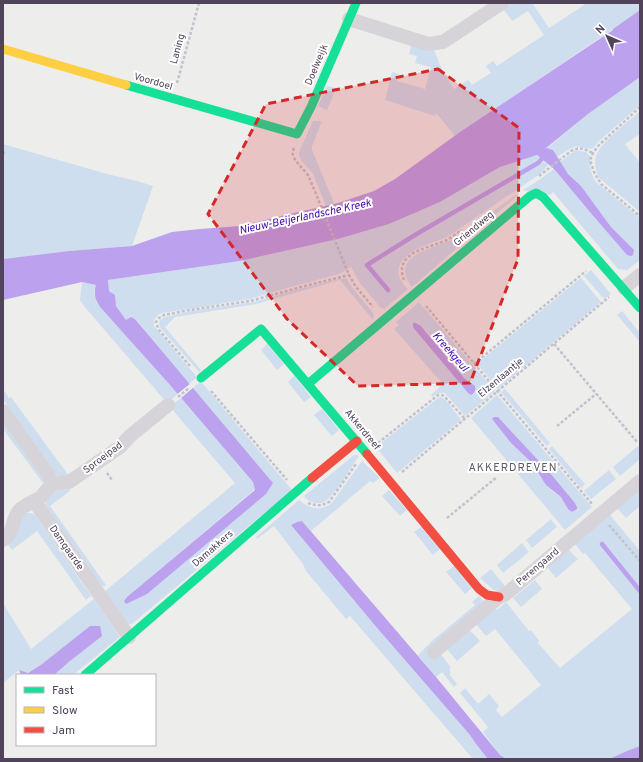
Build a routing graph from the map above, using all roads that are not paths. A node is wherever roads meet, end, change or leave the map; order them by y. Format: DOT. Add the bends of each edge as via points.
graph roads {
  1 [pos="356,3"];
  2 [pos="502,3"];
  3 [pos="349,19"];
  4 [pos="3,49"];
  5 [pos="297,134"];
  6 [pos="640,275"];
  7 [pos="623,288"];
  8 [pos="640,308"];
  9 [pos="201,378"];
  10 [pos="308,384"];
  11 [pos="168,405"];
  12 [pos="3,411"];
  13 [pos="357,441"];
  14 [pos="640,481"];
  15 [pos="52,484"];
  16 [pos="34,502"];
  17 [pos="3,540"];
  18 [pos="499,597"];
  19 [pos="129,637"];
  20 [pos="434,652"];
  21 [pos="86,674"];
  1 -- 3 [label="street, Doelweijk"];
  2 -- 3 [label="street" via="443,42 428,44"];
  3 -- 5 [label="street, Doelweijk"];
  4 -- 5 [label="street, Voordoel"];
  6 -- 7 [label="street"];
  7 -- 8 [label="street, Griendweg"];
  7 -- 10 [label="street, Griendweg" via="543,197 536,194 530,196"];
  9 -- 10 [label="street, Akkerdreef" via="261,329"];
  10 -- 13 [label="street, Akkerdreef"];
  11 -- 15 [label="street, Sproeipad" via="120,447 72,480"];
  12 -- 15 [label="street" via="48,474"];
  13 -- 18 [label="street, Akkerdreef" via="473,582 490,597"];
  13 -- 19 [label="street, Damakkers"];
  14 -- 18 [label="street, Perengaard" via="506,594"];
  15 -- 16 [label="street"];
  16 -- 17 [label="street" via="21,508 11,531"];
  16 -- 19 [label="street, Damgaarde"];
  18 -- 20 [label="street, Perengaard"];
  19 -- 21 [label="street, Damakkers"];
}
